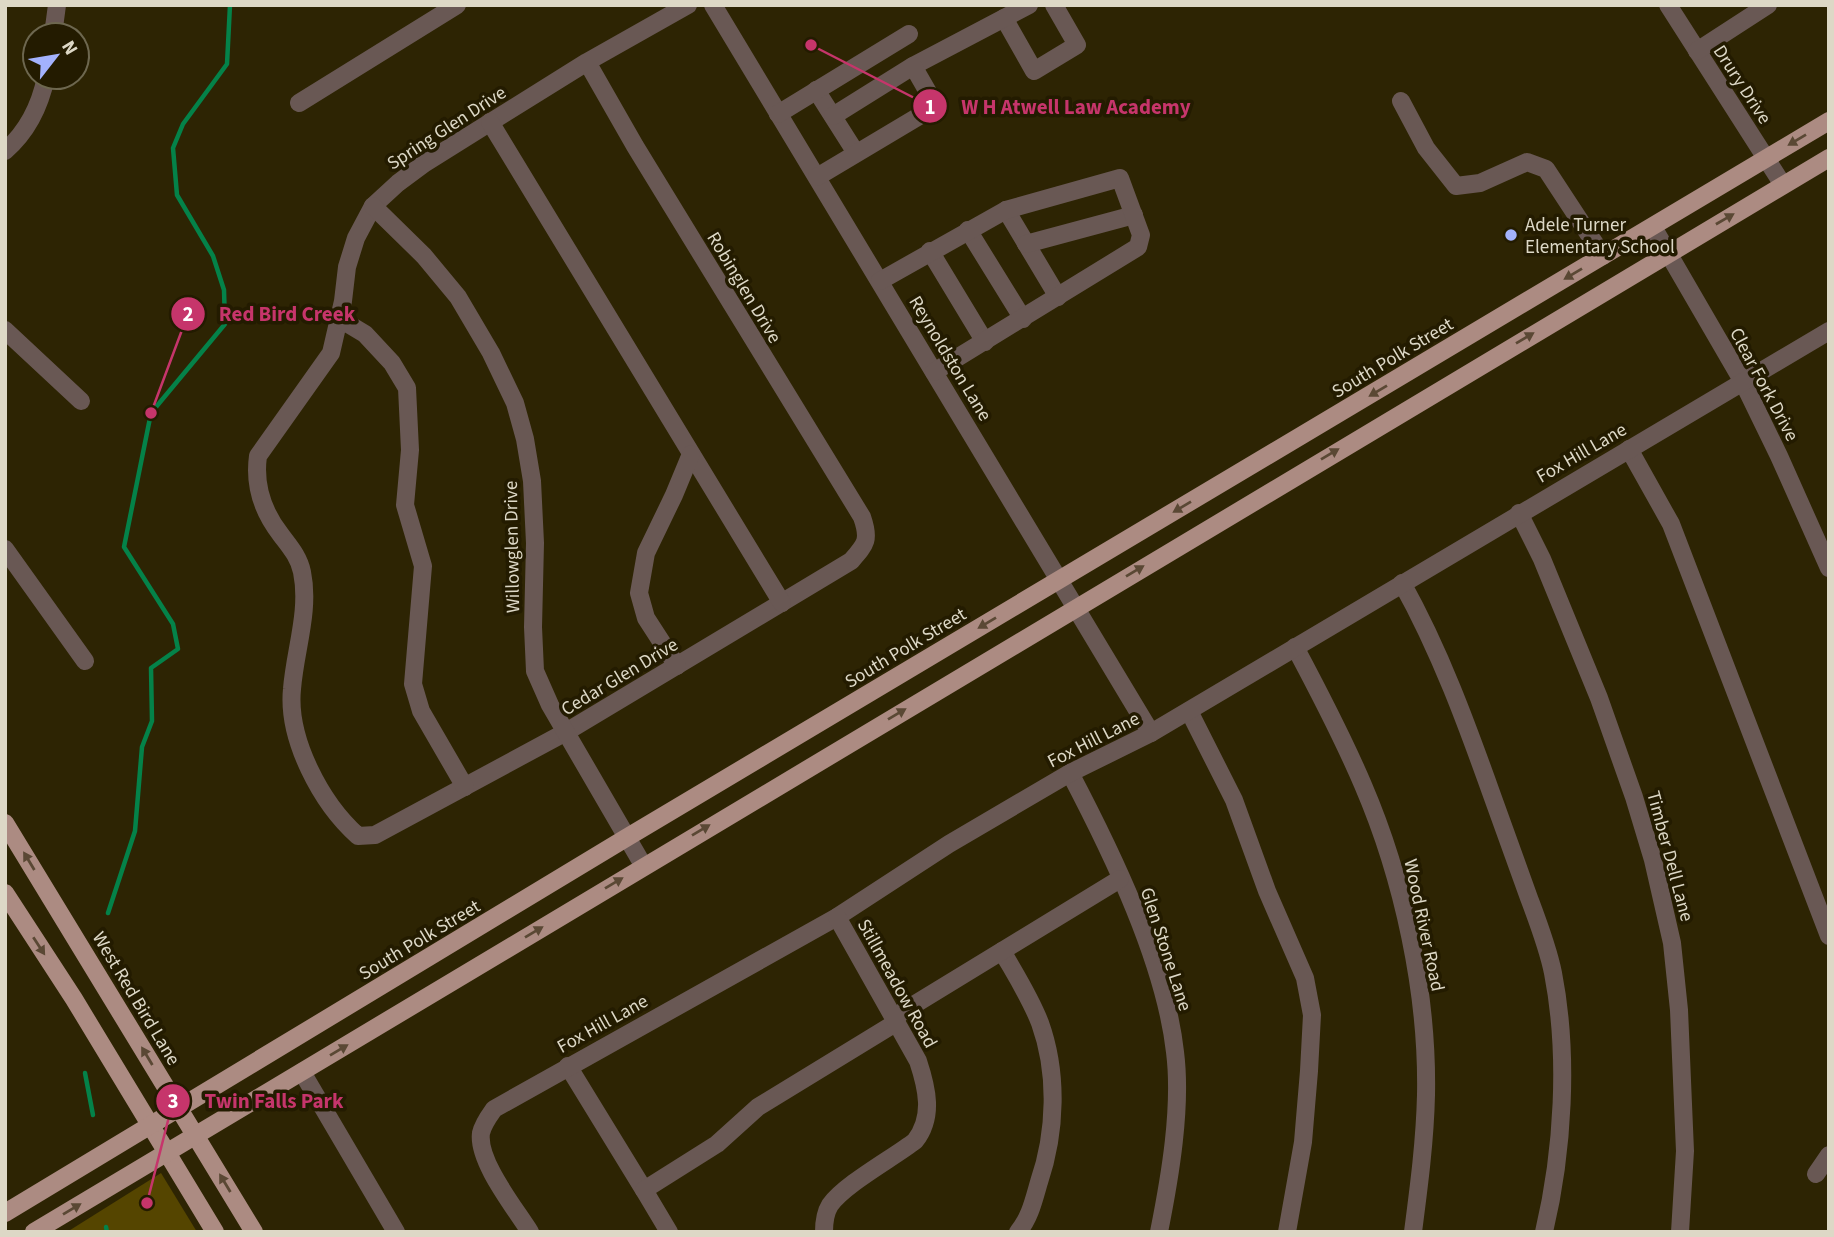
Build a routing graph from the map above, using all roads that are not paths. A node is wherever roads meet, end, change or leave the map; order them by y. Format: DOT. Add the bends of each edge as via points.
graph roads {
  1 [pos="457,5"];
  2 [pos="688,5"];
  3 [pos="713,5"];
  4 [pos="1029,5"];
  5 [pos="1054,5"];
  6 [pos="1668,5"];
  7 [pos="1768,5"];
  8 [pos="1004,18"];
  9 [pos="909,34"];
  10 [pos="1697,51"];
  11 [pos="587,62"];
  12 [pos="913,66"];
  13 [pos="817,90"];
  14 [pos="43,91"];
  15 [pos="1401,101"];
  16 [pos="299,103"];
  17 [pos="778,114"];
  18 [pos="833,116"];
  19 [pos="1829,121"];
  20 [pos="491,122"];
  21 [pos="5,151"];
  22 [pos="856,153"];
  23 [pos="1829,158"];
  24 [pos="1766,159"];
  25 [pos="817,177"];
  26 [pos="1783,186"];
  27 [pos="373,206"];
  28 [pos="1006,210"];
  29 [pos="1133,215"];
  30 [pos="1653,227"];
  31 [pos="968,230"];
  32 [pos="1026,244"];
  33 [pos="930,251"];
  34 [pos="1668,252"];
  35 [pos="1603,256"];
  36 [pos="880,281"];
  37 [pos="1058,297"];
  38 [pos="340,319"];
  39 [pos="1023,319"];
  40 [pos="5,330"];
  41 [pos="1829,331"];
  42 [pos="985,342"];
  43 [pos="934,372"];
  44 [pos="1743,382"];
  45 [pos="81,401"];
  46 [pos="1629,449"];
  47 [pos="691,454"];
  48 [pos="1519,513"];
  49 [pos="868,533"];
  50 [pos="5,549"];
  51 [pos="1829,568"];
  52 [pos="1060,580"];
  53 [pos="1402,583"];
  54 [pos="782,603"];
  55 [pos="1076,606"];
  56 [pos="1295,647"];
  57 [pos="85,661"];
  58 [pos="677,666"];
  59 [pos="1189,711"];
  60 [pos="566,733"];
  61 [pos="1151,733"];
  62 [pos="1070,773"];
  63 [pos="465,787"];
  64 [pos="8,835"];
  65 [pos="375,835"];
  66 [pos="626,838"];
  67 [pos="643,865"];
  68 [pos="1120,879"];
  69 [pos="5,893"];
  70 [pos="837,917"];
  71 [pos="1829,936"];
  72 [pos="1002,951"];
  73 [pos="896,1019"];
  74 [pos="568,1066"];
  75 [pos="302,1072"];
  76 [pos="179,1108"];
  77 [pos="150,1126"];
  78 [pos="196,1134"];
  79 [pos="166,1151"];
  80 [pos="1829,1155"];
  81 [pos="1816,1174"];
  82 [pos="644,1191"];
  83 [pos="5,1213"];
  84 [pos="34,1232"];
  85 [pos="215,1232"];
  86 [pos="254,1232"];
  87 [pos="396,1232"];
  88 [pos="530,1232"];
  89 [pos="669,1232"];
  90 [pos="824,1232"];
  91 [pos="1018,1232"];
  92 [pos="1159,1232"];
  93 [pos="1287,1232"];
  94 [pos="1413,1232"];
  95 [pos="1544,1232"];
  96 [pos="1680,1232"];
  1 -- 16 [label="street"];
  2 -- 11 [label="street, Spring Glen Drive"];
  3 -- 17 [label="street, Reynoldston Lane"];
  4 -- 8 [label="street"];
  5 -- 8 [label="street" via="1077,45 1034,71"];
  6 -- 10 [label="street, Drury Drive"];
  7 -- 10 [label="street"];
  8 -- 12 [label="street"];
  9 -- 13 [label="street"];
  10 -- 24 [label="street, Drury Drive"];
  11 -- 20 [label="street, Spring Glen Drive"];
  11 -- 49 [label="street, Robinglen Drive"];
  12 -- 18 [label="street"];
  12 -- 22 [label="street" via="936,106"];
  13 -- 17 [label="street"];
  13 -- 18 [label="street"];
  14 -- 21 [label="street" via="30,122"];
  15 -- 35 [label="street" via="1426,148 1456,186 1480,183 1527,162 1546,169"];
  17 -- 25 [label="street, Reynoldston Lane"];
  18 -- 22 [label="street"];
  19 -- 24 [label="main road, South Polk Street, one-way"];
  20 -- 27 [label="street, Spring Glen Drive" via="425,163"];
  20 -- 47 [label="street"];
  22 -- 25 [label="street"];
  23 -- 26 [label="main road"];
  24 -- 26 [label="street, Drury Drive"];
  24 -- 30 [label="main road, South Polk Street"];
  25 -- 36 [label="street, Reynoldston Lane"];
  34 -- 26 [label="main road, one-way"];
  27 -- 38 [label="street, Spring Glen Drive" via="347,267"];
  27 -- 60 [label="street, Willowglen Drive" via="458,297 515,403 532,481 535,671"];
  28 -- 29 [label="street" via="1120,178"];
  28 -- 31 [label="street"];
  28 -- 32 [label="street"];
  29 -- 32 [label="street"];
  29 -- 37 [label="street" via="1141,235 1138,247"];
  30 -- 34 [label="street, Clear Fork Drive"];
  30 -- 35 [label="main road, South Polk Street"];
  31 -- 33 [label="street"];
  31 -- 39 [label="street"];
  32 -- 37 [label="street"];
  33 -- 36 [label="street"];
  33 -- 42 [label="street"];
  34 -- 44 [label="street, Clear Fork Drive"];
  55 -- 34 [label="main road, one-way"];
  35 -- 52 [label="main road, South Polk Street, one-way"];
  36 -- 43 [label="street, Reynoldston Lane"];
  37 -- 39 [label="street"];
  38 -- 63 [label="street" via="365,334 392,363 407,388 411,450 405,505 423,566 413,684 421,711"];
  38 -- 65 [label="street, Spring Glen Drive" via="331,353 268,440 258,456 256,472 269,517 295,553 304,582 291,691 293,723 312,774 342,821 358,836"];
  39 -- 42 [label="street"];
  40 -- 45 [label="street"];
  41 -- 44 [label="street, Fox Hill Lane"];
  42 -- 43 [label="street"];
  43 -- 52 [label="street, Reynoldston Lane"];
  44 -- 46 [label="street, Fox Hill Lane"];
  44 -- 51 [label="street, Clear Fork Drive"];
  46 -- 48 [label="street, Fox Hill Lane"];
  46 -- 71 [label="street" via="1671,524"];
  47 -- 54 [label="street"];
  47 -- 58 [label="street" via="646,553 639,593 646,618"];
  48 -- 53 [label="street, Fox Hill Lane"];
  48 -- 96 [label="street, Timber Dell Lane" via="1599,698 1653,860 1672,943 1685,1152"];
  49 -- 54 [label="street, Cedar Glen Drive" via="851,561"];
  50 -- 57 [label="street"];
  52 -- 55 [label="street, Reynoldston Lane"];
  52 -- 66 [label="main road, South Polk Street, one-way"];
  53 -- 56 [label="street, Fox Hill Lane"];
  53 -- 95 [label="street" via="1469,730 1553,972 1562,1064 1560,1129"];
  54 -- 58 [label="street, Cedar Glen Drive"];
  55 -- 61 [label="street, Reynoldston Lane"];
  67 -- 55 [label="main road, one-way"];
  56 -- 59 [label="street, Fox Hill Lane"];
  56 -- 94 [label="street, Wood River Road" via="1363,785 1386,848 1411,942 1422,1016 1426,1095"];
  58 -- 60 [label="street, Cedar Glen Drive"];
  59 -- 61 [label="street, Fox Hill Lane"];
  59 -- 93 [label="street" via="1234,800 1305,978 1312,1015 1303,1142"];
  60 -- 63 [label="street, Cedar Glen Drive"];
  60 -- 66 [label="street, Willowglen Drive"];
  61 -- 62 [label="street, Fox Hill Lane"];
  62 -- 68 [label="street, Glen Stone Lane"];
  62 -- 70 [label="street, Fox Hill Lane"];
  63 -- 65 [label="street, Cedar Glen Drive"];
  76 -- 64 [label="main road, West Red Bird Lane, one-way"];
  66 -- 67 [label="street, Willowglen Drive"];
  66 -- 76 [label="main road, South Polk Street"];
  75 -- 67 [label="main road, one-way"];
  68 -- 72 [label="street"];
  68 -- 92 [label="street, Glen Stone Lane" via="1164,995 1175,1052 1177,1096"];
  69 -- 77 [label="main road, one-way"];
  70 -- 73 [label="street, Stillmeadow Road"];
  70 -- 74 [label="street, Fox Hill Lane"];
  72 -- 73 [label="street"];
  72 -- 91 [label="street" via="1040,1023 1053,1100 1042,1173"];
  73 -- 82 [label="street" via="758,1107 717,1144"];
  73 -- 90 [label="street, Stillmeadow Road" via="923,1077 927,1108 923,1131 838,1196 825,1214"];
  74 -- 82 [label="street"];
  74 -- 88 [label="street, Fox Hill Lane" via="494,1109 481,1134 488,1163"];
  75 -- 78 [label="main road"];
  75 -- 87 [label="street"];
  76 -- 77 [label="main road, South Polk Street"];
  76 -- 78 [label="main road, West Red Bird Lane"];
  77 -- 79 [label="main road"];
  77 -- 83 [label="main road, South Polk Street"];
  78 -- 79 [label="main road"];
  86 -- 78 [label="main road, West Red Bird Lane, one-way"];
  84 -- 79 [label="main road, one-way"];
  79 -- 85 [label="main road"];
  80 -- 81 [label="street"];
  82 -- 89 [label="street"];
}
